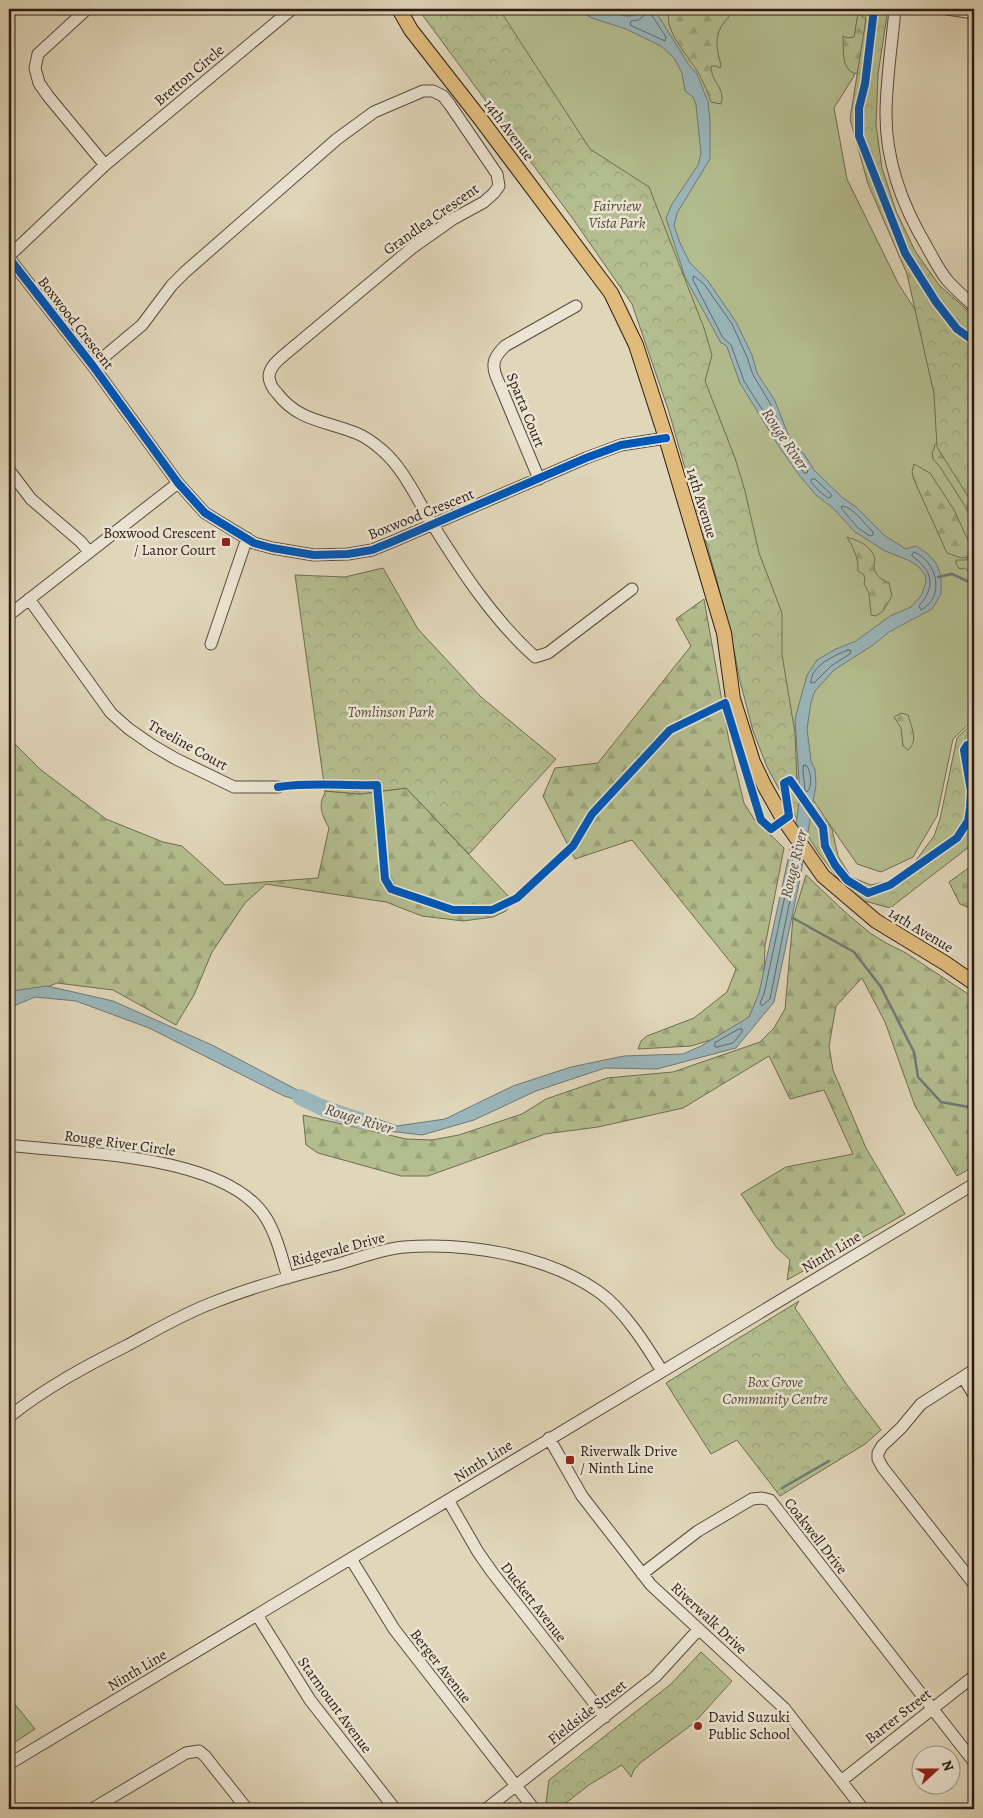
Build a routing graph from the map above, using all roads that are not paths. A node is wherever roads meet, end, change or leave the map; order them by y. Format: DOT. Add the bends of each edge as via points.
graph roads {
  1 [pos="86,9"];
  2 [pos="292,9"];
  3 [pos="399,9"];
  4 [pos="895,9"];
  5 [pos="947,9"];
  6 [pos="974,12"];
  7 [pos="105,164"];
  8 [pos="9,257"];
  9 [pos="576,306"];
  10 [pos="974,306"];
  11 [pos="93,366"];
  12 [pos="666,438"];
  13 [pos="9,470"];
  14 [pos="539,479"];
  15 [pos="178,483"];
  16 [pos="433,525"];
  17 [pos="247,538"];
  18 [pos="89,552"];
  19 [pos="632,589"];
  20 [pos="29,599"];
  21 [pos="9,615"];
  22 [pos="211,644"];
  23 [pos="278,787"];
  24 [pos="974,983"];
  25 [pos="9,1145"];
  26 [pos="974,1184"];
  27 [pos="288,1278"];
  28 [pos="974,1370"];
  29 [pos="662,1372"];
  30 [pos="963,1377"];
  31 [pos="974,1395"];
  32 [pos="9,1417"];
  33 [pos="548,1438"];
  34 [pos="448,1500"];
  35 [pos="351,1559"];
  36 [pos="642,1574"];
  37 [pos="974,1584"];
  38 [pos="257,1615"];
  39 [pos="699,1629"];
  40 [pos="974,1676"];
  41 [pos="933,1708"];
  42 [pos="605,1717"];
  43 [pos="974,1762"];
  44 [pos="9,1764"];
  45 [pos="841,1781"];
  46 [pos="516,1786"];
  47 [pos="92,1809"];
  48 [pos="248,1809"];
  49 [pos="395,1809"];
  50 [pos="486,1809"];
  51 [pos="534,1809"];
  52 [pos="863,1809"];
  1 -- 7 [label="street" via="38,54 35,68 39,83 48,96"];
  2 -- 7 [label="street, Bretton Circle"];
  3 -- 12 [label="main road, 14th Avenue" via="410,30 611,293 636,345"];
  4 -- 10 [label="street" via="886,115 895,176 909,214 930,253 947,279"];
  5 -- 6 [label="street"];
  7 -- 8 [label="street, Bretton Circle"];
  8 -- 11 [label="street, Boxwood Crescent"];
  9 -- 14 [label="street, Sparta Court" via="505,346 494,361 496,376"];
  11 -- 15 [label="street, Boxwood Crescent"];
  11 -- 16 [label="street, Grandlea Crescent" via="142,324 185,272 337,139 374,112 414,95 433,91 443,96 498,174 499,186 484,202 453,219 371,280 285,354 269,375 272,387 296,412 357,434 386,454 396,464"];
  12 -- 14 [label="street, Boxwood Crescent" via="621,445"];
  12 -- 24 [label="main road, 14th Avenue" via="724,632 733,699 753,762 782,817 823,876 876,921"];
  13 -- 18 [label="street" via="31,499"];
  14 -- 16 [label="street, Boxwood Crescent"];
  15 -- 17 [label="street, Boxwood Crescent" via="205,513"];
  15 -- 18 [label="street"];
  16 -- 17 [label="street, Boxwood Crescent" via="372,550 348,554 314,555 272,548"];
  16 -- 19 [label="street" via="475,588 517,641 535,657 548,653"];
  17 -- 22 [label="street"];
  18 -- 20 [label="street"];
  20 -- 21 [label="street"];
  20 -- 23 [label="street, Treeline Court" via="111,713 129,729 176,759 234,787"];
  25 -- 27 [label="street, Rouge River Circle" via="157,1161 230,1187 245,1196 266,1217 279,1245"];
  26 -- 29 [label="street, Ninth Line"];
  27 -- 29 [label="street, Ridgevale Drive" via="402,1247 445,1246 517,1257 562,1272 597,1291 636,1332"];
  27 -- 32 [label="street, Ridgevale Drive" via="190,1312 66,1377"];
  28 -- 30 [label="street"];
  29 -- 33 [label="street, Ninth Line"];
  30 -- 31 [label="street"];
  30 -- 37 [label="street" via="921,1404 882,1446 878,1459"];
  33 -- 34 [label="street, Ninth Line"];
  33 -- 36 [label="street, Riverwalk Drive" via="582,1496"];
  34 -- 35 [label="street, Ninth Line"];
  34 -- 42 [label="street, Duckett Avenue" via="492,1572"];
  35 -- 38 [label="street, Ninth Line"];
  35 -- 46 [label="street, Berger Avenue" via="394,1630"];
  36 -- 39 [label="street, Riverwalk Drive"];
  36 -- 41 [label="street, Coakwell Drive" via="698,1531 752,1500 770,1500"];
  38 -- 44 [label="street, Ninth Line"];
  38 -- 49 [label="street, Starmount Avenue" via="310,1700"];
  39 -- 42 [label="street, Fieldside Street" via="662,1671"];
  39 -- 45 [label="street, Riverwalk Drive" via="784,1708"];
  40 -- 41 [label="street, Barter Street"];
  41 -- 43 [label="street"];
  41 -- 45 [label="street, Barter Street"];
  42 -- 46 [label="street, Fieldside Street"];
  45 -- 52 [label="street, Riverwalk Drive"];
  46 -- 50 [label="street, Fieldside Street"];
  46 -- 51 [label="street, Berger Avenue"];
  47 -- 48 [label="street" via="186,1753 199,1751"];
}
